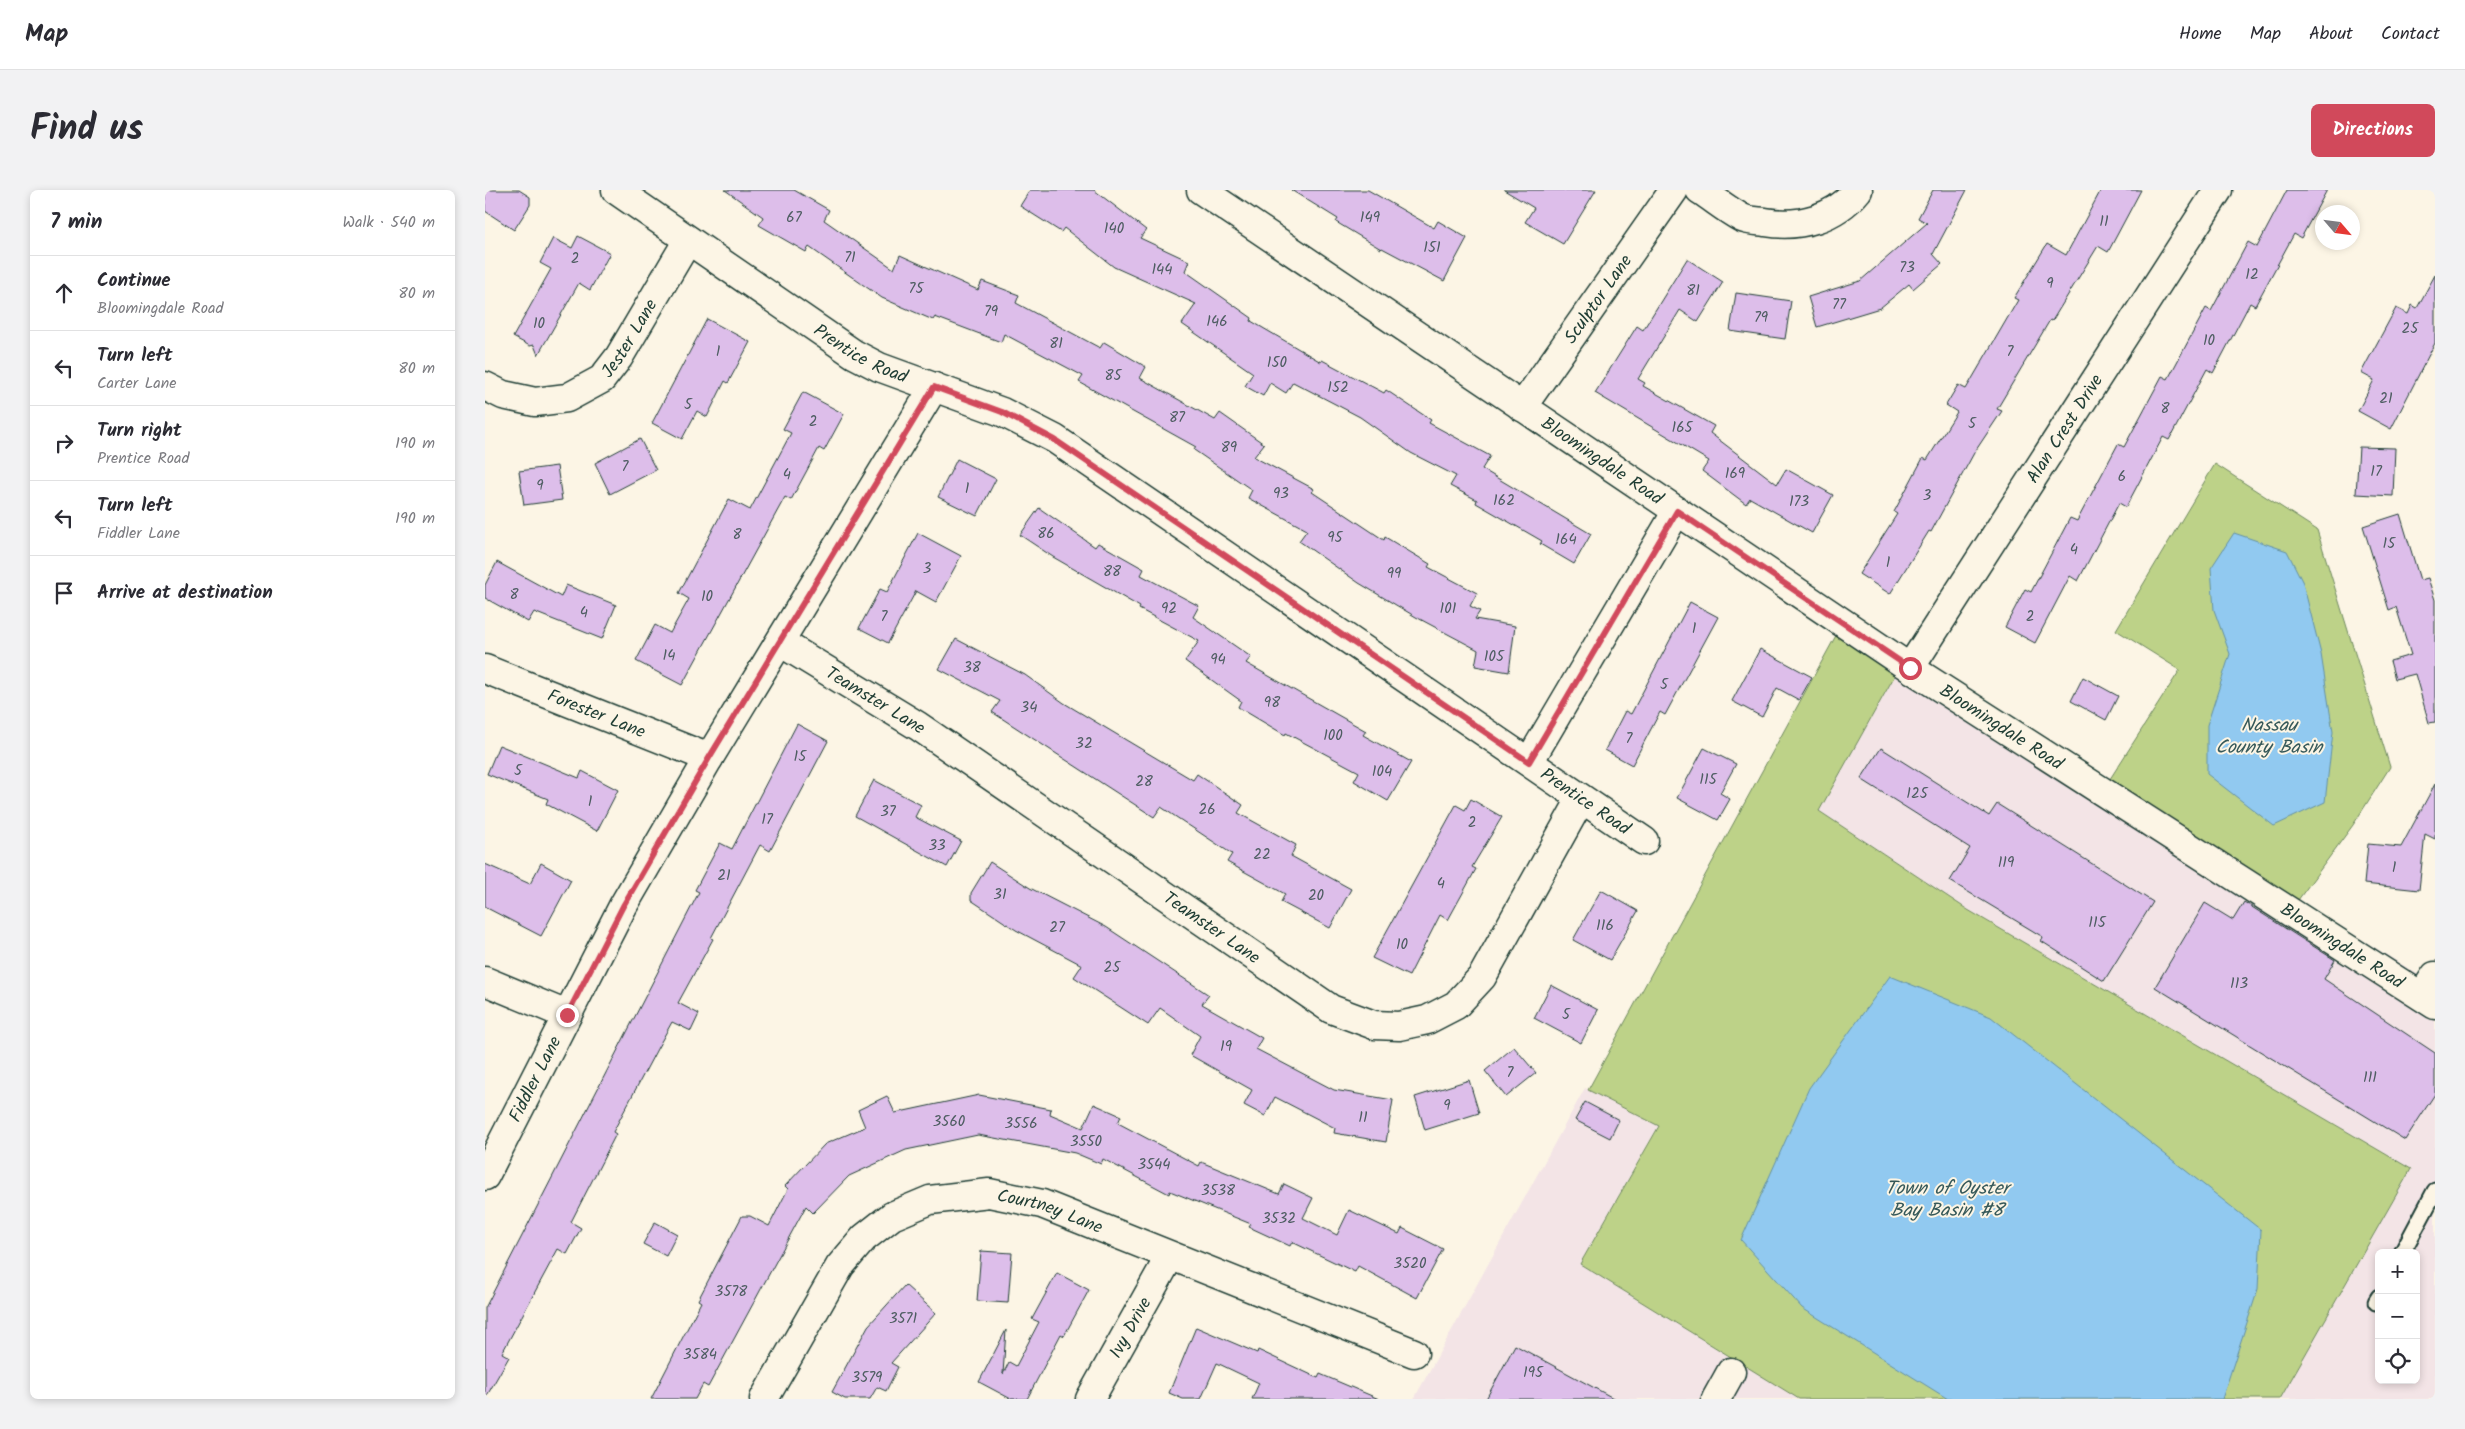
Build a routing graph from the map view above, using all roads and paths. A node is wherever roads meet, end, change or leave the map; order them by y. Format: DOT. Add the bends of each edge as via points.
graph roads {
  1 [pos="616,190"];
  2 [pos="1201,190"];
  3 [pos="1674,190"];
  4 [pos="1700,190"];
  5 [pos="1858,190"];
  6 [pos="2218,190"];
  7 [pos="688,240"];
  8 [pos="485,386"];
  9 [pos="934,387"];
  10 [pos="1523,407"];
  11 [pos="1677,511"];
  12 [pos="780,642"];
  13 [pos="1910,668"];
  14 [pos="485,670"];
  15 [pos="709,758"];
  16 [pos="1529,762"];
  17 [pos="1581,799"];
  18 [pos="1644,841"];
  19 [pos="485,981"];
  20 [pos="2431,992"];
  21 [pos="567,1015"];
  22 [pos="485,1176"];
  23 [pos="2435,1191"];
  24 [pos="2404,1249"];
  25 [pos="1170,1256"];
  26 [pos="1414,1353"];
  27 [pos="1731,1372"];
  28 [pos="764,1399"];
  29 [pos="1090,1399"];
  30 [pos="1716,1399"];
  1 -- 7 [label="street, Prentice Road"];
  2 -- 10 [label="street, Bloomingdale Road"];
  3 -- 10 [label="street, Sculptor Lane"];
  4 -- 5 [label="street" via="1744,219 1784,225 1806,223 1828,215"];
  6 -- 13 [label="street, Alan Crest Drive"];
  7 -- 8 [label="street, Jester Lane" via="603,379 567,398 535,402 503,395"];
  7 -- 9 [label="street, Prentice Road" via="854,354"];
  9 -- 12 [label="street, Fiddler Lane"];
  9 -- 16 [label="street, Prentice Road" via="1002,412 1055,440"];
  10 -- 11 [label="street, Bloomingdale Road"];
  11 -- 13 [label="street, Bloomingdale Road"];
  11 -- 16 [label="street"];
  12 -- 15 [label="street, Fiddler Lane"];
  12 -- 17 [label="street, Teamster Lane" via="918,726 1331,1009 1374,1025 1399,1026 1427,1020 1456,1004 1482,977"];
  13 -- 20 [label="street, Bloomingdale Road"];
  14 -- 15 [label="street, Forester Lane"];
  15 -- 21 [label="street, Fiddler Lane" via="623,906"];
  16 -- 17 [label="street, Prentice Road"];
  17 -- 18 [label="street, Prentice Road"];
  19 -- 21 [label="street"];
  21 -- 22 [label="street, Fiddler Lane"];
  23 -- 24 [label="lane"];
  25 -- 26 [label="street, Courtney Lane"];
  25 -- 28 [label="street, Courtney Lane" via="1042,1204 989,1192 930,1200 892,1216 864,1238 840,1266"];
  25 -- 29 [label="street, Ivy Drive"];
  27 -- 30 [label="street"];
}
